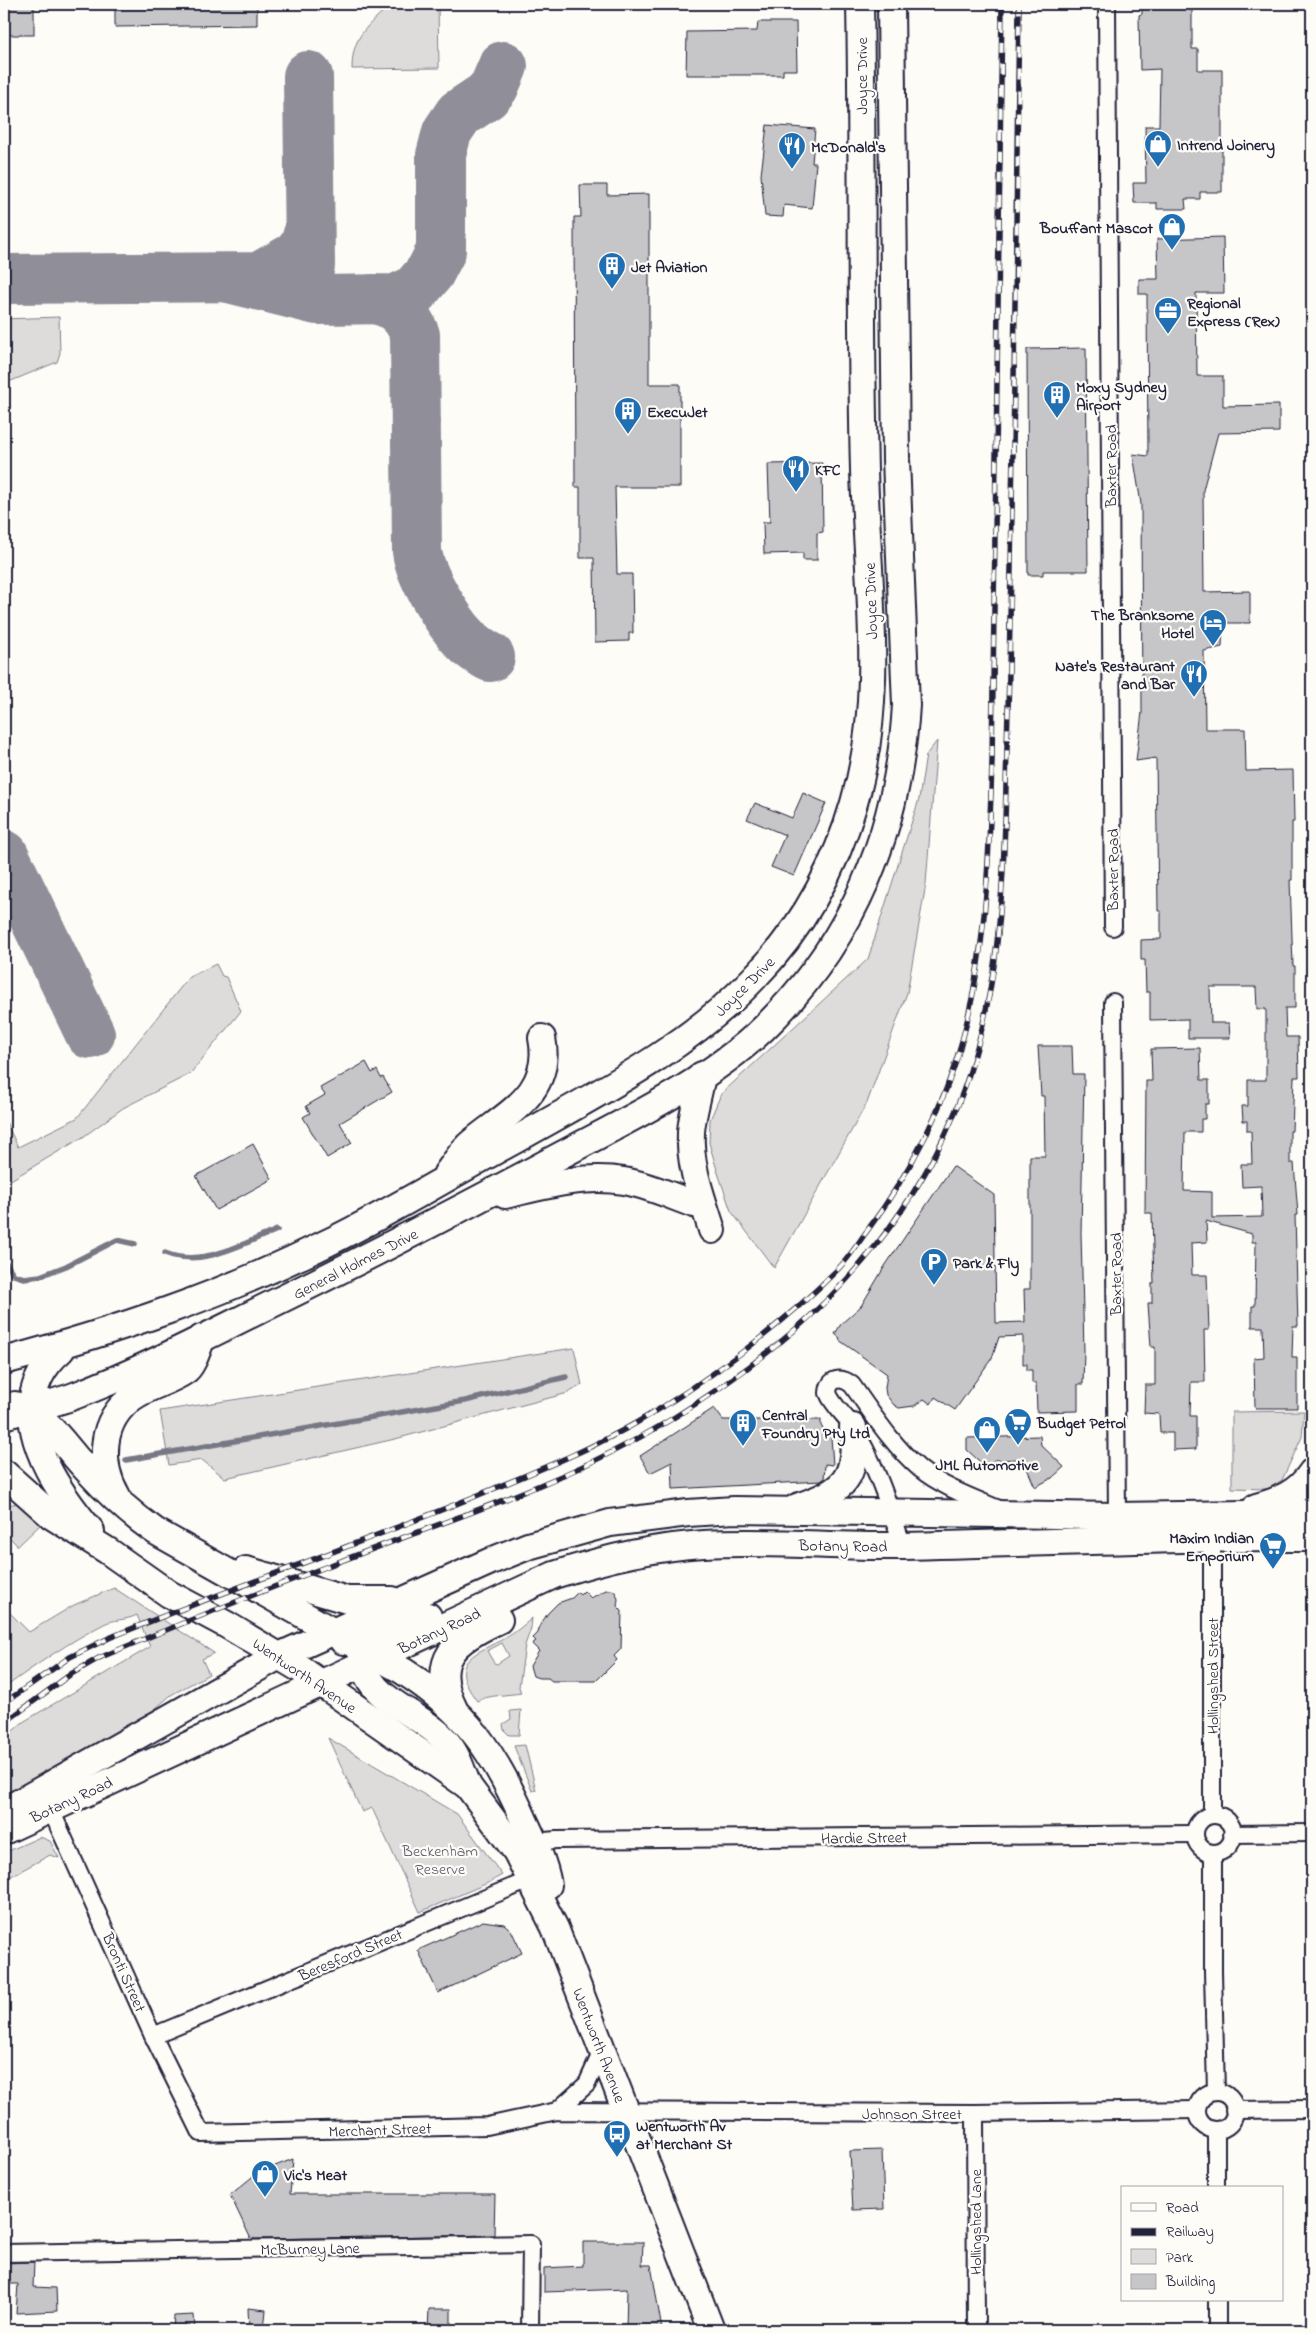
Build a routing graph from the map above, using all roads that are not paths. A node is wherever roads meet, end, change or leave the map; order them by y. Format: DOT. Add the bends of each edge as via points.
graph roads {
  1 [pos="860,4"];
  2 [pos="891,4"];
  3 [pos="1107,4"];
  4 [pos="1112,927"];
  5 [pos="1113,1002"];
  6 [pos="542,1038"];
  7 [pos="702,1075"];
  8 [pos="602,1090"];
  9 [pos="673,1094"];
  10 [pos="441,1181"];
  11 [pos="474,1202"];
  12 [pos="694,1204"];
  13 [pos="712,1230"];
  14 [pos="202,1338"];
  15 [pos="75,1342"];
  16 [pos="4,1361"];
  17 [pos="14,1409"];
  18 [pos="853,1427"];
  19 [pos="1312,1472"];
  20 [pos="4,1473"];
  21 [pos="124,1507"];
  22 [pos="788,1510"];
  23 [pos="892,1513"];
  24 [pos="1010,1514"];
  25 [pos="1312,1514"];
  26 [pos="1117,1516"];
  27 [pos="1213,1526"];
  28 [pos="1312,1538"];
  29 [pos="903,1546"];
  30 [pos="108,1551"];
  31 [pos="192,1554"];
  32 [pos="546,1579"];
  33 [pos="422,1591"];
  34 [pos="227,1625"];
  35 [pos="311,1642"];
  36 [pos="359,1646"];
  37 [pos="280,1656"];
  38 [pos="312,1677"];
  39 [pos="456,1712"];
  40 [pos="177,1714"];
  41 [pos="468,1786"];
  42 [pos="51,1810"];
  43 [pos="4,1811"];
  44 [pos="1212,1815"];
  45 [pos="4,1831"];
  46 [pos="1312,1833"];
  47 [pos="1195,1834"];
  48 [pos="1232,1834"];
  49 [pos="534,1842"];
  50 [pos="1213,1853"];
  51 [pos="538,1877"];
  52 [pos="154,2036"];
  53 [pos="602,2051"];
  54 [pos="1216,2092"];
  55 [pos="1312,2109"];
  56 [pos="1197,2110"];
  57 [pos="1234,2110"];
  58 [pos="557,2111"];
  59 [pos="626,2112"];
  60 [pos="975,2113"];
  61 [pos="1216,2130"];
  62 [pos="201,2133"];
  63 [pos="1216,2186"];
  64 [pos="4,2253"];
  65 [pos="1217,2302"];
  66 [pos="530,2330"];
  67 [pos="711,2330"];
  68 [pos="976,2330"];
  69 [pos="1217,2330"];
  1 -- 8 [label="main road, Joyce Drive" via="864,463 873,669 868,740 862,772 844,836 830,868 798,925 777,954 705,1024"];
  2 -- 7 [label="main road, Joyce Drive" via="896,459 906,672 904,737 893,805 861,894 837,937 807,980 765,1027"];
  3 -- 4 [label="street, Baxter Road"];
  5 -- 26 [label="street, Baxter Road"];
  6 -- 10 [label="main road" via="542,1071 533,1090 512,1112 469,1144"];
  7 -- 9 [label="main road, Joyce Drive"];
  7 -- 13 [label="main road" via="691,1146 693,1168"];
  8 -- 10 [label="main road, General Holmes Drive"];
  9 -- 11 [label="main road, General Holmes Drive"];
  10 -- 15 [label="main road, General Holmes Drive" via="364,1224 264,1273 171,1310"];
  11 -- 12 [label="main road" via="566,1181 596,1178 642,1185"];
  11 -- 14 [label="main road, General Holmes Drive"];
  14 -- 17 [label="main road, General Holmes Drive" via="72,1397"];
  14 -- 21 [label="main road" via="186,1371 133,1396 111,1422 104,1460 108,1477"];
  15 -- 16 [label="main road, General Holmes Drive"];
  15 -- 17 [label="main road" via="42,1362 31,1374"];
  17 -- 21 [label="main road, Wentworth Avenue" via="59,1435 88,1472"];
  17 -- 30 [label="main road" via="22,1440 39,1468"];
  18 -- 22 [label="main road" via="854,1463 841,1486 826,1496"];
  18 -- 23 [label="street"];
  18 -- 24 [label="street" via="828,1393 829,1385 835,1380 842,1379 852,1385 920,1469 946,1485"];
  19 -- 27 [label="main road" via="1302,1485 1278,1501"];
  20 -- 30 [label="main road, Wentworth Avenue" via="52,1516"];
  21 -- 31 [label="main road, Wentworth Avenue"];
  22 -- 23 [label="main road, Botany Road"];
  22 -- 33 [label="main road, Botany Road" via="688,1513 610,1524 528,1546"];
  23 -- 24 [label="main road, Botany Road"];
  23 -- 29 [label="street, Botany Road"];
  24 -- 26 [label="main road, Botany Road"];
  25 -- 27 [label="main road, Botany Road"];
  26 -- 27 [label="main road, Botany Road"];
  27 -- 28 [label="main road, Botany Road"];
  27 -- 29 [label="main road, Botany Road"];
  27 -- 44 [label="street, Hollingshed Street"];
  29 -- 32 [label="main road, Botany Road" via="702,1544 635,1553"];
  30 -- 34 [label="main road, Wentworth Avenue" via="168,1594"];
  31 -- 33 [label="main road" via="347,1600 387,1601"];
  31 -- 36 [label="main road, Wentworth Avenue"];
  32 -- 36 [label="main road, Botany Road"];
  32 -- 39 [label="main road" via="526,1603 469,1636 448,1657 443,1681"];
  33 -- 36 [label="main road, Botany Road" via="398,1602"];
  34 -- 35 [label="main road" via="257,1635"];
  34 -- 37 [label="main road, Wentworth Avenue"];
  35 -- 36 [label="main road, Botany Road"];
  35 -- 37 [label="main road, Botany Road"];
  36 -- 38 [label="main road, Botany Road"];
  36 -- 39 [label="main road, Wentworth Avenue" via="429,1689"];
  36 -- 41 [label="main road" via="371,1685 442,1737 455,1751"];
  37 -- 38 [label="main road, Wentworth Avenue"];
  37 -- 40 [label="main road, Botany Road"];
  38 -- 40 [label="main road" via="263,1682 224,1700"];
  38 -- 41 [label="main road, Wentworth Avenue"];
  38 -- 42 [label="main road, Botany Road"];
  39 -- 49 [label="main road, Wentworth Avenue" via="499,1767"];
  40 -- 43 [label="main road, Botany Road"];
  41 -- 51 [label="main road, Wentworth Avenue"];
  42 -- 45 [label="main road, Botany Road"];
  42 -- 52 [label="street, Bronti Street"];
  44 -- 47 [label="street" via="1198,1824"];
  44 -- 48 [label="street" via="1224,1818"];
  46 -- 48 [label="street"];
  47 -- 49 [label="street, Hardie Street"];
  47 -- 50 [label="street" via="1199,1845"];
  48 -- 50 [label="street" via="1227,1847"];
  49 -- 51 [label="main road, Wentworth Avenue"];
  50 -- 54 [label="street"];
  51 -- 52 [label="street, Beresford Street"];
  51 -- 53 [label="main road, Wentworth Avenue"];
  52 -- 62 [label="street, Bronti Street"];
  53 -- 58 [label="street, Merchant Street" via="587,2084"];
  53 -- 59 [label="main road, Wentworth Avenue"];
  54 -- 56 [label="street" via="1201,2100"];
  54 -- 57 [label="street" via="1230,2100"];
  55 -- 57 [label="street"];
  56 -- 60 [label="street, Johnson Street"];
  56 -- 61 [label="street" via="1204,2126"];
  57 -- 61 [label="street" via="1231,2122"];
  58 -- 59 [label="street, Merchant Street"];
  58 -- 62 [label="street, Merchant Street" via="487,2126"];
  59 -- 60 [label="street, Johnson Street"];
  59 -- 67 [label="main road, Wentworth Avenue"];
  60 -- 68 [label="street, Hollingshed Lane"];
  61 -- 63 [label="street"];
  64 -- 66 [label="street, McBurney Lane" via="531,2244"];
  65 -- 69 [label="street"];
}
